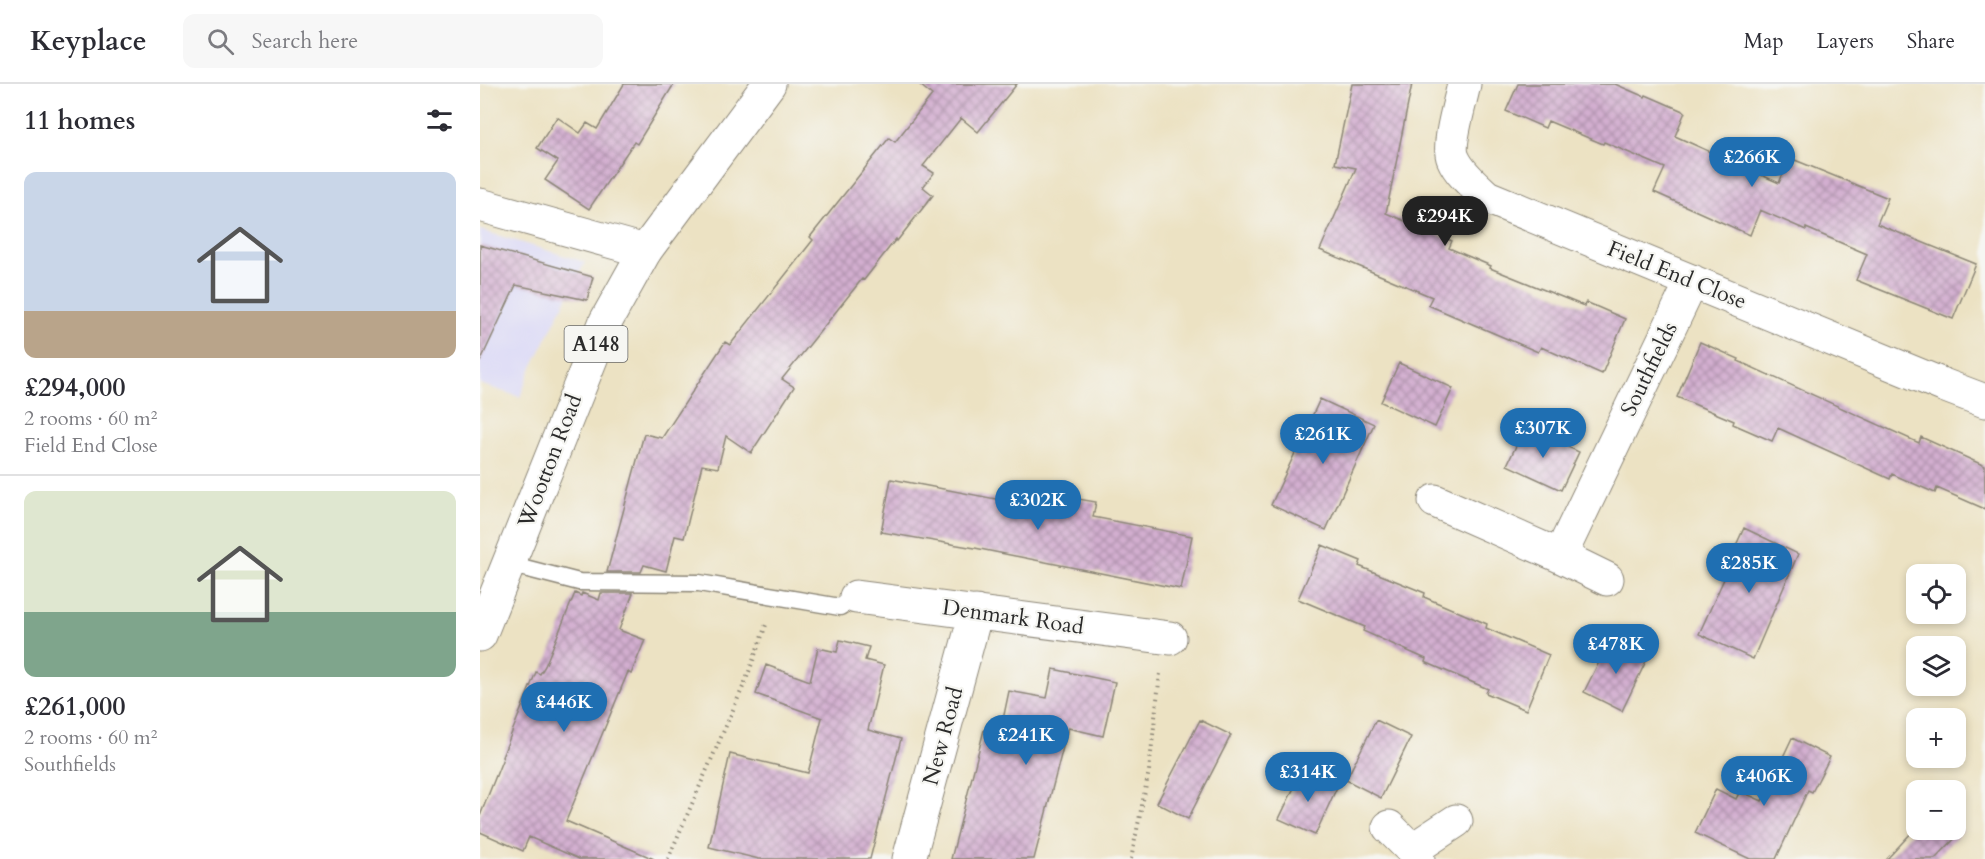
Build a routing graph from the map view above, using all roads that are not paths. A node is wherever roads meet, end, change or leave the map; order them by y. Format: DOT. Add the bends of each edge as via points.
graph roads {
  1 [pos="769,84"];
  2 [pos="1464,84"];
  3 [pos="480,205"];
  4 [pos="645,251"];
  5 [pos="1692,281"];
  6 [pos="1985,401"];
  7 [pos="1436,501"];
  8 [pos="1560,556"];
  9 [pos="509,564"];
  10 [pos="1607,579"];
  11 [pos="856,597"];
  12 [pos="976,612"];
  13 [pos="480,634"];
  14 [pos="1167,638"];
  15 [pos="1456,821"];
  16 [pos="1389,827"];
  17 [pos="1415,854"];
  18 [pos="909,859"];
  1 -- 4 [label="street, Wootton Road / A148"];
  2 -- 5 [label="street, Field End Close" via="1452,157 1487,197"];
  3 -- 4 [label="street"];
  4 -- 9 [label="street, Wootton Road / A148" via="606,321"];
  5 -- 6 [label="street, Field End Close"];
  5 -- 8 [label="street, Southfields"];
  7 -- 8 [label="street"];
  8 -- 10 [label="street"];
  9 -- 11 [label="lane" via="579,582 699,583 840,607"];
  9 -- 13 [label="street, Wootton Road / A148"];
  11 -- 12 [label="street, Denmark Road"];
  12 -- 14 [label="street, Denmark Road"];
  12 -- 18 [label="street, New Road"];
  15 -- 17 [label="street"];
  16 -- 17 [label="street"];
}
